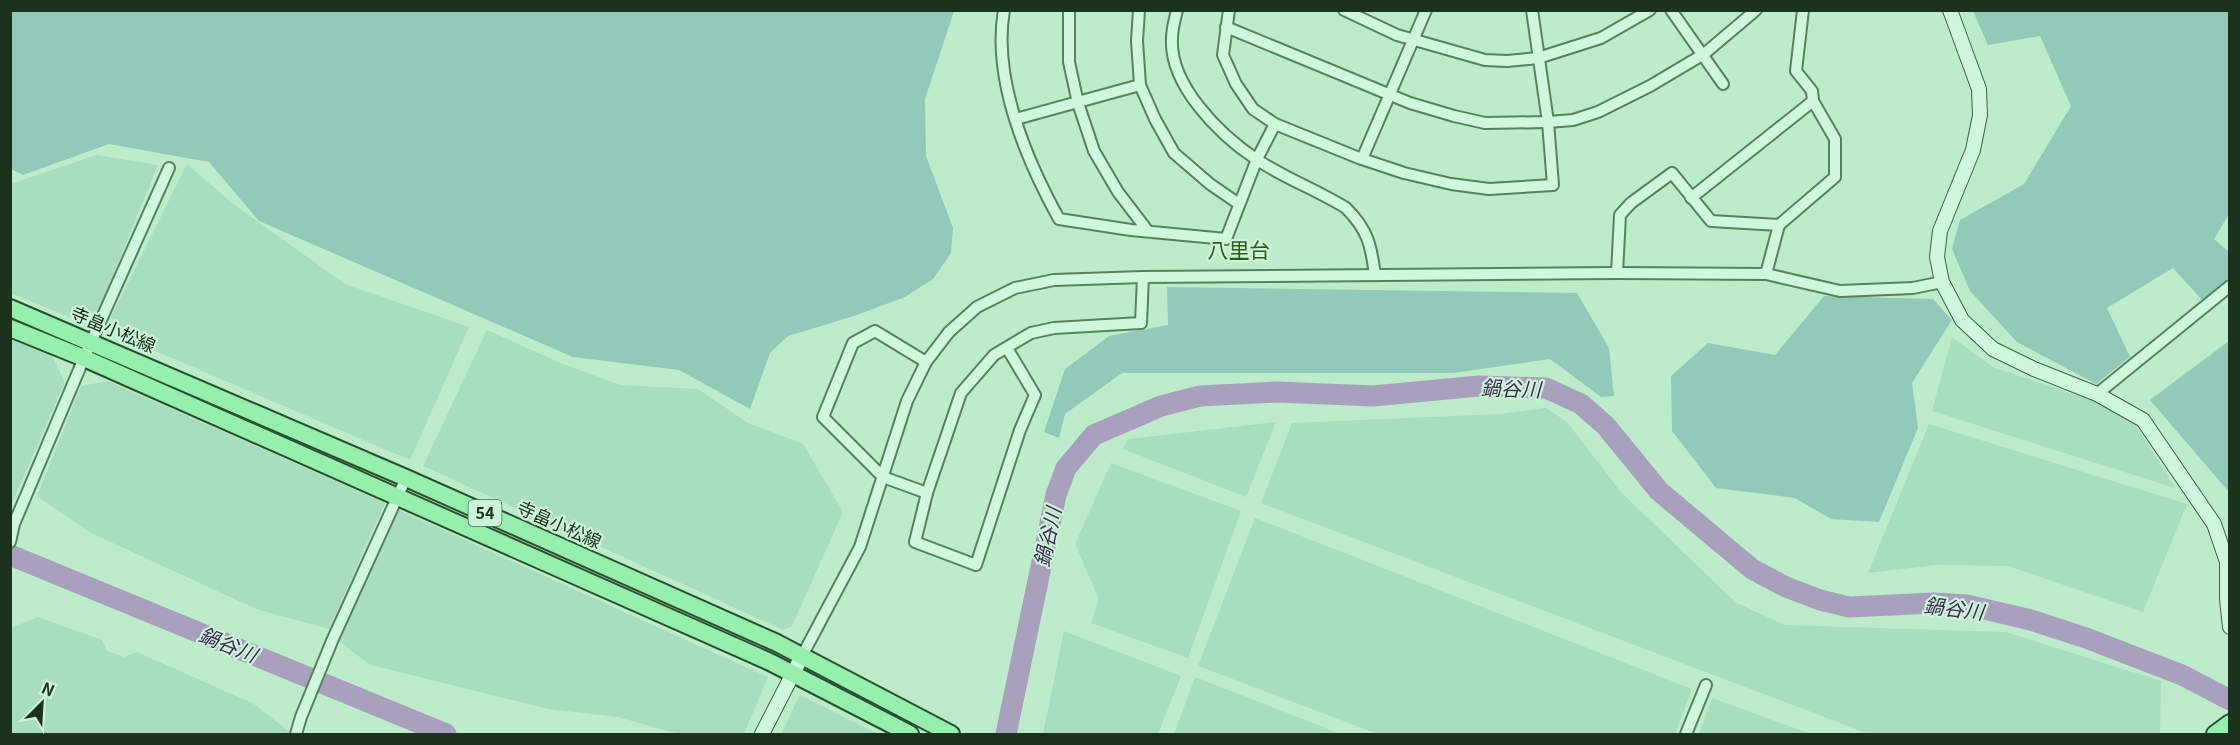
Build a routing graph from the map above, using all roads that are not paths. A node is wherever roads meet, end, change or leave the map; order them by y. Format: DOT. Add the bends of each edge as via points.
graph roads {
  1 [pos="1004,10"];
  2 [pos="1069,10"];
  3 [pos="1139,10"];
  4 [pos="1177,10"];
  5 [pos="1230,10"];
  6 [pos="1344,10"];
  7 [pos="1426,10"];
  8 [pos="1532,10"];
  9 [pos="1650,10"];
  10 [pos="1671,10"];
  11 [pos="1756,10"];
  12 [pos="1803,10"];
  13 [pos="1950,10"];
  14 [pos="1226,27"];
  15 [pos="1414,39"];
  16 [pos="1704,54"];
  17 [pos="1538,58"];
  18 [pos="1723,84"];
  19 [pos="1140,85"];
  20 [pos="1390,94"];
  21 [pos="1813,101"];
  22 [pos="1078,103"];
  23 [pos="1016,119"];
  24 [pos="1548,122"];
  25 [pos="1275,124"];
  26 [pos="1257,159"];
  27 [pos="1362,159"];
  28 [pos="169,168"];
  29 [pos="1690,198"];
  30 [pos="1239,204"];
  31 [pos="1779,225"];
  32 [pos="1146,230"];
  33 [pos="1617,273"];
  34 [pos="1766,274"];
  35 [pos="1375,275"];
  36 [pos="1143,277"];
  37 [pos="1942,282"];
  38 [pos="2229,286"];
  39 [pos="10,308"];
  40 [pos="10,328"];
  41 [pos="92,342"];
  42 [pos="1007,348"];
  43 [pos="84,358"];
  44 [pos="926,362"];
  45 [pos="2097,394"];
  46 [pos="884,477"];
  47 [pos="406,478"];
  48 [pos="927,493"];
  49 [pos="398,496"];
  50 [pos="10,542"];
  51 [pos="2229,627"];
  52 [pos="802,656"];
  53 [pos="793,674"];
  54 [pos="1706,685"];
  55 [pos="296,735"];
  56 [pos="762,735"];
  57 [pos="910,735"];
  58 [pos="951,735"];
  59 [pos="1686,735"];
  1 -- 23 [label="street" via="1001,48"];
  2 -- 22 [label="street" via="1069,62"];
  3 -- 19 [label="street"];
  4 -- 26 [label="street" via="1172,39 1184,85 1220,129"];
  5 -- 14 [label="street"];
  6 -- 15 [label="street"];
  7 -- 15 [label="street"];
  8 -- 17 [label="street"];
  9 -- 17 [label="street" via="1601,38"];
  10 -- 16 [label="street"];
  11 -- 16 [label="street"];
  12 -- 21 [label="street" via="1796,71 1812,91"];
  13 -- 37 [label="main road" via="1979,89 1980,115 1973,150 1940,231 1937,257"];
  14 -- 20 [label="street"];
  14 -- 25 [label="street" via="1223,55 1236,84 1253,110"];
  15 -- 17 [label="street" via="1485,60"];
  15 -- 20 [label="street"];
  16 -- 18 [label="street"];
  16 -- 24 [label="street" via="1598,112"];
  17 -- 24 [label="street"];
  19 -- 22 [label="street"];
  19 -- 30 [label="street" via="1174,153"];
  20 -- 24 [label="street" via="1485,123"];
  20 -- 27 [label="street"];
  21 -- 29 [label="street"];
  21 -- 31 [label="street" via="1835,138 1835,177"];
  22 -- 23 [label="street"];
  22 -- 32 [label="street" via="1094,151"];
  23 -- 32 [label="street" via="1028,156 1059,219"];
  24 -- 27 [label="street" via="1553,185 1489,189 1451,184"];
  25 -- 26 [label="street"];
  25 -- 27 [label="street"];
  26 -- 30 [label="street"];
  26 -- 35 [label="street" via="1346,208 1367,234"];
  28 -- 41 [label="street"];
  29 -- 31 [label="street" via="1711,221"];
  29 -- 33 [label="street" via="1672,173 1631,202 1620,215"];
  30 -- 32 [label="street" via="1226,239"];
  31 -- 34 [label="street"];
  33 -- 34 [label="street"];
  33 -- 35 [label="street"];
  34 -- 37 [label="street" via="1840,291 1913,288"];
  35 -- 36 [label="street"];
  36 -- 42 [label="street" via="1141,323 1054,328 1032,333"];
  36 -- 44 [label="street" via="1054,280 1015,288 977,307 949,332"];
  37 -- 45 [label="main road" via="1962,321 1993,349"];
  38 -- 45 [label="street"];
  39 -- 41 [label="main road, 寺畠小松線 / 54"];
  40 -- 43 [label="main road, 寺畠小松線 / 54"];
  41 -- 43 [label="street"];
  41 -- 47 [label="main road, 寺畠小松線 / 54"];
  42 -- 48 [label="street" via="994,355 961,393"];
  42 -- 48 [label="street" via="1035,395 976,565 915,542"];
  43 -- 49 [label="main road, 寺畠小松線 / 54"];
  43 -- 50 [label="street" via="14,524"];
  44 -- 46 [label="street" via="907,401"];
  44 -- 46 [label="street" via="875,331 854,343 823,417"];
  45 -- 51 [label="main road" via="2143,420 2214,524 2227,562"];
  46 -- 48 [label="street"];
  46 -- 52 [label="street" via="860,547"];
  47 -- 49 [label="street"];
  47 -- 52 [label="main road, 寺畠小松線 / 54"];
  49 -- 53 [label="main road, 寺畠小松線 / 54"];
  49 -- 55 [label="street" via="332,641"];
  52 -- 53 [label="main road"];
  52 -- 58 [label="main road, 寺畠小松線 / 54"];
  53 -- 56 [label="main road"];
  53 -- 57 [label="main road, 寺畠小松線 / 54"];
  54 -- 59 [label="street"];
}
